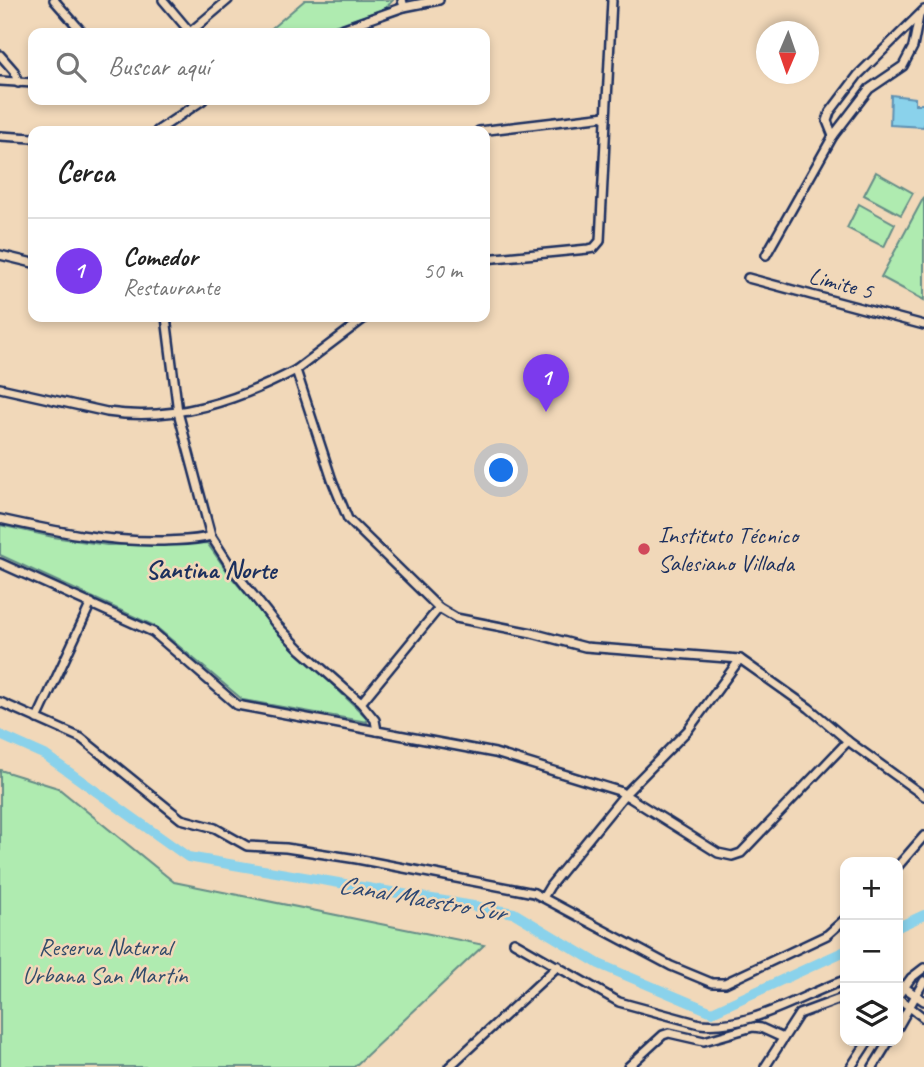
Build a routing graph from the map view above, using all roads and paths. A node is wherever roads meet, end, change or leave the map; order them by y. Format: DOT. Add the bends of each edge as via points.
graph roads {
  1 [pos="54,0"];
  2 [pos="163,0"];
  3 [pos="228,0"];
  4 [pos="439,0"];
  5 [pos="612,0"];
  6 [pos="403,4"];
  7 [pos="921,13"];
  8 [pos="79,28"];
  9 [pos="186,28"];
  10 [pos="196,28"];
  11 [pos="343,28"];
  12 [pos="0,55"];
  13 [pos="0,81"];
  14 [pos="18,83"];
  15 [pos="28,83"];
  16 [pos="196,105"];
  17 [pos="606,116"];
  18 [pos="165,126"];
  19 [pos="490,130"];
  20 [pos="0,136"];
  21 [pos="833,136"];
  22 [pos="28,138"];
  23 [pos="0,255"];
  24 [pos="766,255"];
  25 [pos="490,259"];
  26 [pos="28,262"];
  27 [pos="748,278"];
  28 [pos="167,322"];
  29 [pos="359,322"];
  30 [pos="924,325"];
  31 [pos="296,369"];
  32 [pos="0,388"];
  33 [pos="178,412"];
  34 [pos="0,519"];
  35 [pos="211,536"];
  36 [pos="0,563"];
  37 [pos="91,603"];
  38 [pos="439,608"];
  39 [pos="740,659"];
  40 [pos="0,702"];
  41 [pos="361,703"];
  42 [pos="37,719"];
  43 [pos="377,731"];
  44 [pos="848,741"];
  45 [pos="625,794"];
  46 [pos="924,796"];
  47 [pos="924,836"];
  48 [pos="903,860"];
  49 [pos="544,896"];
  50 [pos="844,920"];
  51 [pos="514,942"];
  52 [pos="558,966"];
  53 [pos="924,968"];
  54 [pos="924,981"];
  55 [pos="840,982"];
  56 [pos="903,984"];
  57 [pos="903,987"];
  58 [pos="914,995"];
  59 [pos="840,999"];
  60 [pos="924,1001"];
  61 [pos="903,1002"];
  62 [pos="908,1007"];
  63 [pos="903,1017"];
  64 [pos="924,1018"];
  65 [pos="783,1038"];
  66 [pos="866,1046"];
  67 [pos="886,1046"];
  68 [pos="449,1067"];
  69 [pos="628,1067"];
  70 [pos="765,1067"];
  71 [pos="851,1067"];
  72 [pos="873,1067"];
  1 -- 8 [label="street"];
  2 -- 9 [label="street"];
  3 -- 10 [label="street"];
  4 -- 6 [label="street"];
  5 -- 17 [label="street"];
  6 -- 11 [label="street"];
  7 -- 21 [label="street" via="913,47 902,66 869,89"];
  7 -- 21 [label="street" via="858,75 830,112 827,121"];
  12 -- 14 [label="street"];
  13 -- 14 [label="street"];
  14 -- 15 [label="street"];
  16 -- 18 [label="street"];
  17 -- 19 [label="street"];
  17 -- 25 [label="street" via="597,244 588,249"];
  20 -- 22 [label="street"];
  21 -- 24 [label="street"];
  23 -- 26 [label="street"];
  27 -- 30 [label="street, Limite 5"];
  28 -- 33 [label="street"];
  29 -- 31 [label="street"];
  31 -- 33 [label="street" via="238,398"];
  31 -- 38 [label="street" via="348,519"];
  32 -- 33 [label="street" via="123,414"];
  33 -- 35 [label="street"];
  34 -- 35 [label="street" via="118,540"];
  35 -- 41 [label="street" via="282,631"];
  36 -- 37 [label="street"];
  37 -- 42 [label="street"];
  37 -- 43 [label="street" via="160,637 237,705"];
  38 -- 39 [label="street" via="456,618 585,647"];
  38 -- 41 [label="street"];
  39 -- 44 [label="street"];
  39 -- 45 [label="street" via="688,730"];
  40 -- 42 [label="street"];
  41 -- 43 [label="street" via="372,715"];
  42 -- 49 [label="street" via="85,741 174,815 215,828 247,846 356,859"];
  43 -- 45 [label="street" via="495,753"];
  44 -- 45 [label="street" via="738,855 718,853"];
  44 -- 46 [label="street"];
  45 -- 49 [label="street"];
  47 -- 48 [label="street"];
  49 -- 50 [label="street" via="671,967 719,984 827,935"];
  51 -- 52 [label="street"];
  52 -- 55 [label="street" via="619,1002 713,1026 765,1014"];
  52 -- 68 [label="street"];
  53 -- 56 [label="street"];
  54 -- 58 [label="street"];
  57 -- 58 [label="street"];
  58 -- 60 [label="street"];
  58 -- 62 [label="street"];
  59 -- 65 [label="street" via="799,1014"];
  61 -- 62 [label="street"];
  62 -- 63 [label="street"];
  62 -- 64 [label="street"];
  65 -- 69 [label="street" via="753,1027 704,1041 669,1033"];
  65 -- 70 [label="street"];
  66 -- 71 [label="street"];
  67 -- 72 [label="street"];
}
